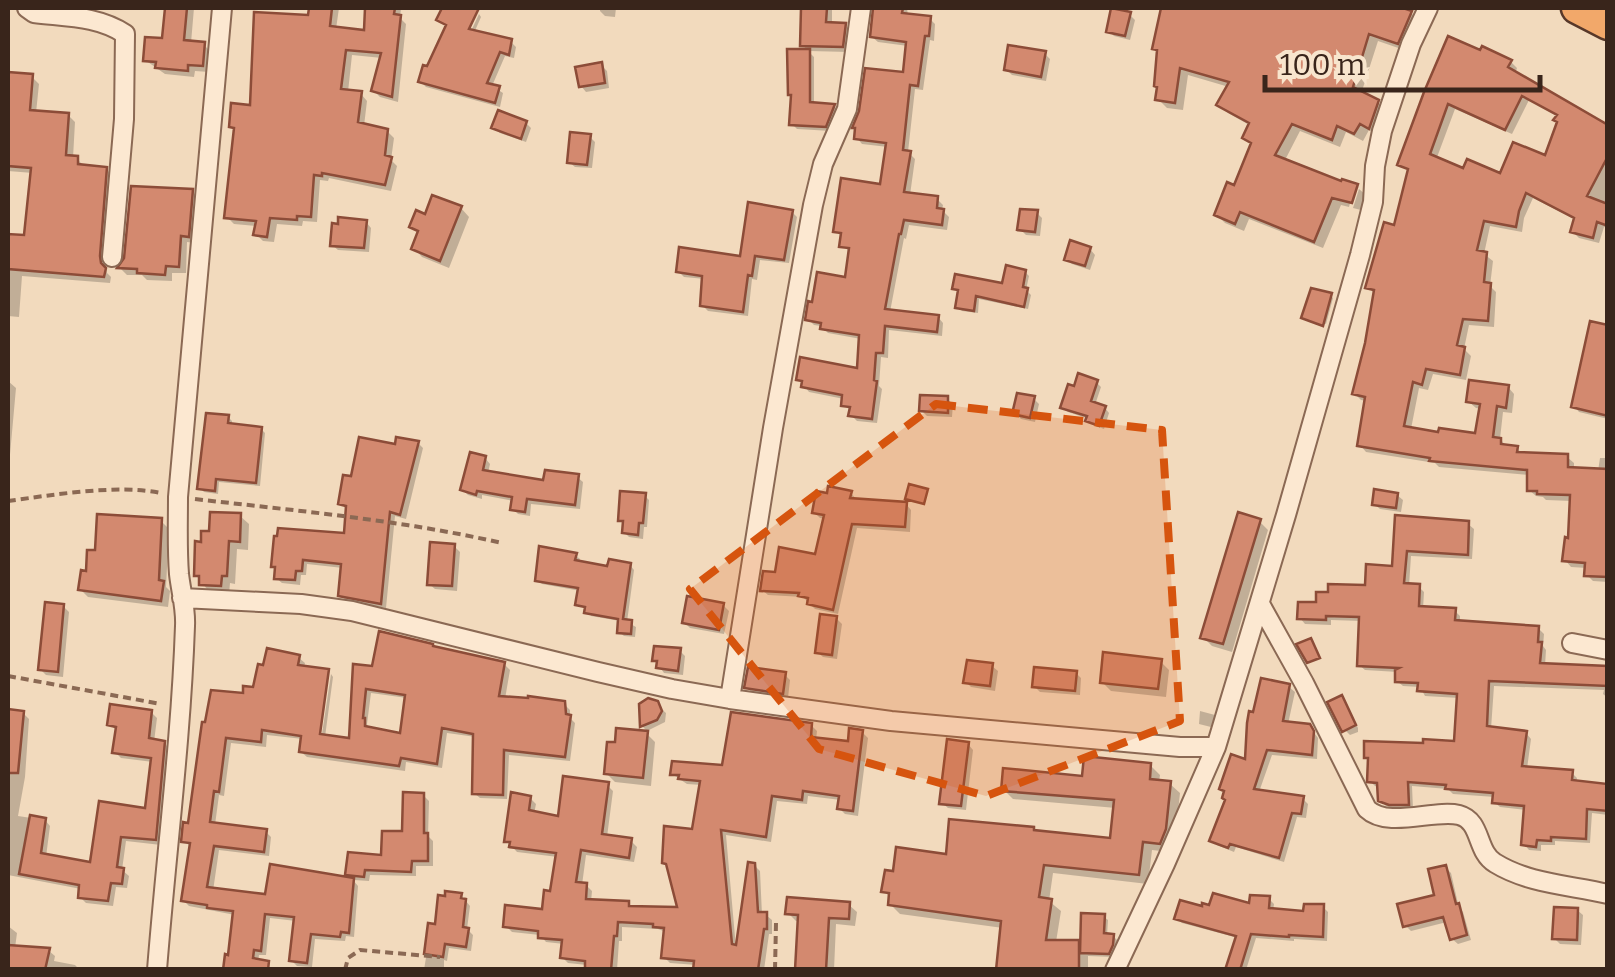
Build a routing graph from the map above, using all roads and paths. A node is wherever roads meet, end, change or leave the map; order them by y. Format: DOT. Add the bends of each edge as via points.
graph roads {
  1 [pos="27,8"];
  2 [pos="222,8"];
  3 [pos="861,8"];
  4 [pos="1428,8"];
  5 [pos="1576,8"];
  6 [pos="1608,24"];
  7 [pos="112,257"];
  8 [pos="178,497"];
  9 [pos="8,501"];
  10 [pos="502,543"];
  11 [pos="182,598"];
  12 [pos="1260,604"];
  13 [pos="1572,643"];
  14 [pos="1608,650"];
  15 [pos="8,676"];
  16 [pos="730,700"];
  17 [pos="180,708"];
  18 [pos="1216,747"];
  19 [pos="1608,894"];
  20 [pos="776,923"];
  21 [pos="440,957"];
  22 [pos="158,970"];
  23 [pos="345,970"];
  24 [pos="775,970"];
  25 [pos="1115,970"];
  1 -- 7 [label="street" via="110,24 125,34"];
  2 -- 8 [label="street"];
  3 -- 16 [label="street" via="847,109 813,204"];
  4 -- 12 [label="street" via="1382,131 1360,254"];
  5 -- 6 [label="highway"];
  8 -- 9 [label="path" via="146,490"];
  8 -- 10 [label="path"];
  8 -- 11 [label="street"];
  11 -- 16 [label="street" via="352,610"];
  11 -- 17 [label="street"];
  12 -- 18 [label="street"];
  12 -- 19 [label="street" via="1372,814 1457,814 1474,826 1495,863 1537,881"];
  13 -- 14 [label="street"];
  15 -- 17 [label="path"];
  16 -- 18 [label="street" via="891,721"];
  17 -- 22 [label="street"];
  18 -- 25 [label="street"];
  20 -- 24 [label="path"];
  21 -- 23 [label="path" via="360,950"];
}
